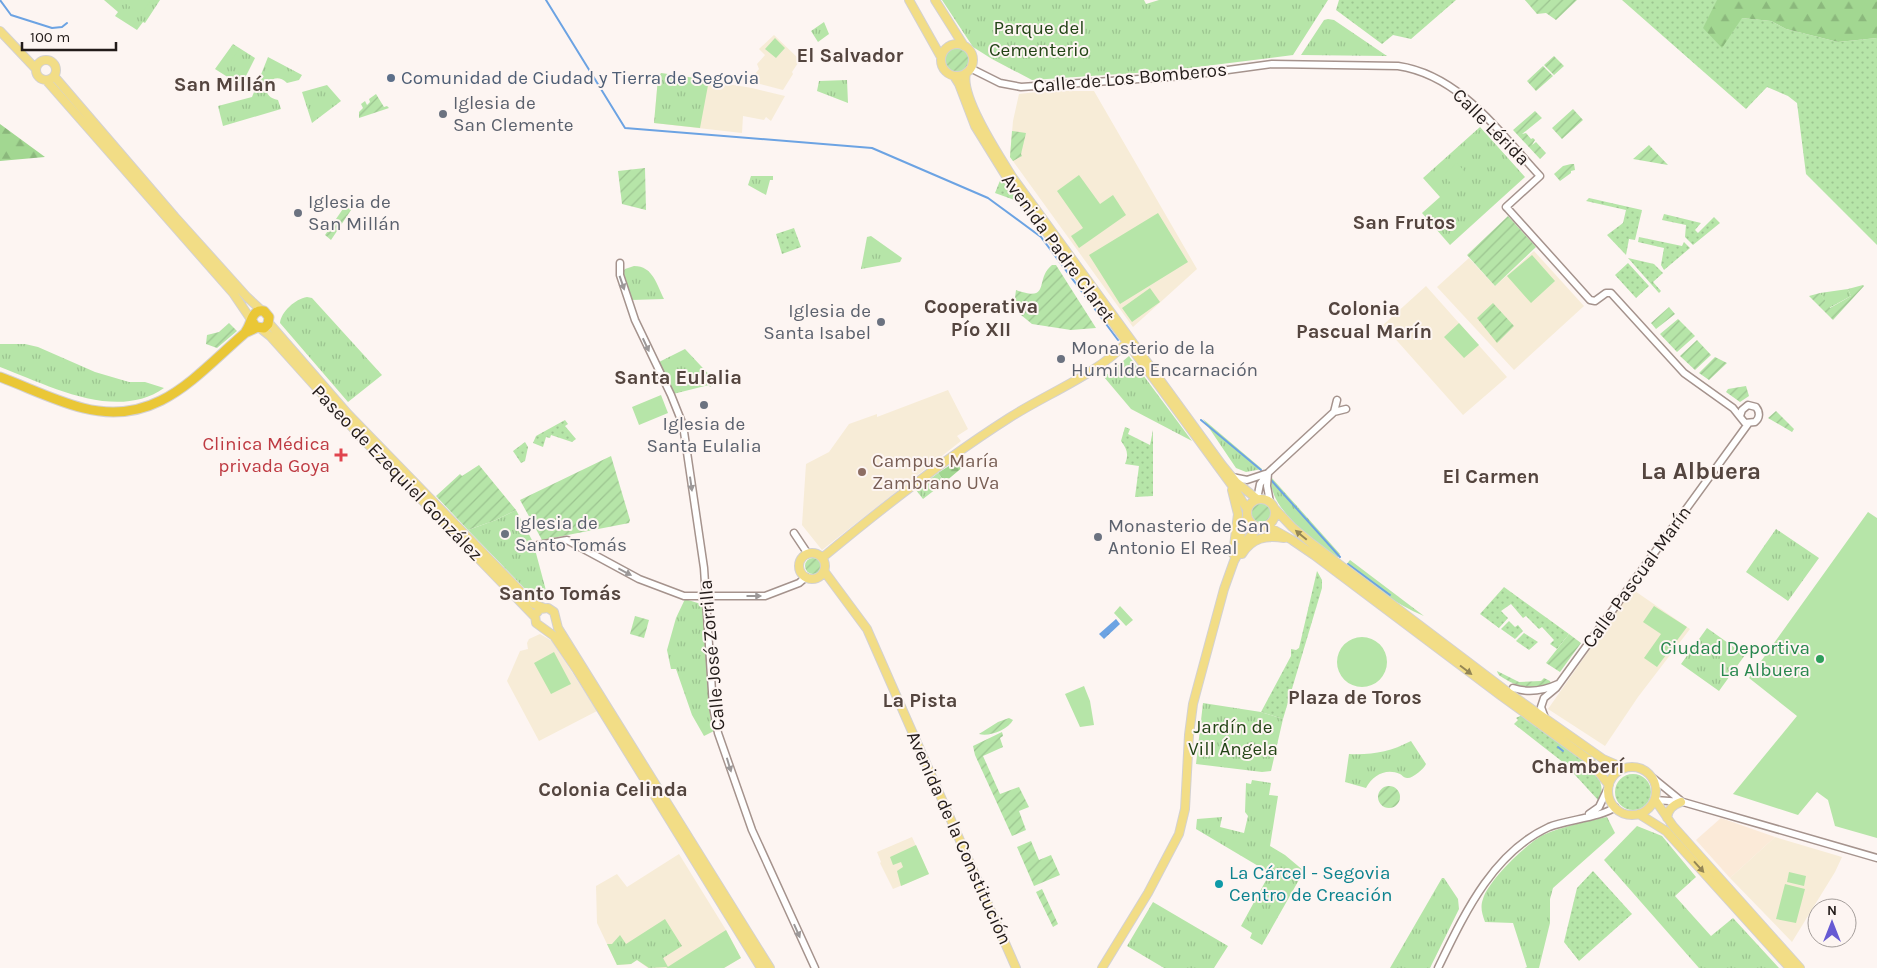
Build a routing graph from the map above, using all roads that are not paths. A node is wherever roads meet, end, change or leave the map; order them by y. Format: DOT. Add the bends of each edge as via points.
graph roads {
  1 [pos="909,0"];
  2 [pos="935,0"];
  3 [pos="0,31"];
  4 [pos="957,36"];
  5 [pos="930,38"];
  6 [pos="950,46"];
  7 [pos="964,46"];
  8 [pos="23,54"];
  9 [pos="941,58"];
  10 [pos="42,61"];
  11 [pos="1294,64"];
  12 [pos="36,69"];
  13 [pos="968,71"];
  14 [pos="54,76"];
  15 [pos="954,76"];
  16 [pos="46,80"];
  17 [pos="102,140"];
  18 [pos="140,182"];
  19 [pos="620,263"];
  20 [pos="241,303"];
  21 [pos="253,304"];
  22 [pos="261,310"];
  23 [pos="269,323"];
  24 [pos="251,324"];
  25 [pos="1131,343"];
  26 [pos="0,377"];
  27 [pos="1337,400"];
  28 [pos="1733,408"];
  29 [pos="1742,408"];
  30 [pos="1346,410"];
  31 [pos="1334,412"];
  32 [pos="1740,416"];
  33 [pos="1748,424"];
  34 [pos="1268,472"];
  35 [pos="1228,476"];
  36 [pos="1257,499"];
  37 [pos="1270,502"];
  38 [pos="1275,509"];
  39 [pos="1247,513"];
  40 [pos="1263,527"];
  41 [pos="794,533"];
  42 [pos="1292,540"];
  43 [pos="538,545"];
  44 [pos="808,554"];
  45 [pos="1233,554"];
  46 [pos="822,558"];
  47 [pos="824,570"];
  48 [pos="806,577"];
  49 [pos="1224,589"];
  50 [pos="706,596"];
  51 [pos="544,608"];
  52 [pos="535,617"];
  53 [pos="555,621"];
  54 [pos="545,628"];
  55 [pos="1560,682"];
  56 [pos="1513,688"];
  57 [pos="1546,719"];
  58 [pos="1624,768"];
  59 [pos="1653,778"];
  60 [pos="1608,786"];
  61 [pos="1655,800"];
  62 [pos="1682,802"];
  63 [pos="1614,807"];
  64 [pos="1639,814"];
  65 [pos="1584,817"];
  66 [pos="1667,818"];
  67 [pos="1877,858"];
  68 [pos="761,968"];
  69 [pos="770,968"];
  70 [pos="815,968"];
  71 [pos="1016,968"];
  72 [pos="1102,968"];
  73 [pos="1438,968"];
  74 [pos="1790,968"];
  75 [pos="1800,968"];
  1 -- 5 [label="main road"];
  2 -- 4 [label="main road"];
  3 -- 8 [label="main road"];
  4 -- 6 [label="main road"];
  4 -- 7 [label="main road"];
  5 -- 6 [label="main road" via="939,46"];
  5 -- 9 [label="main road"];
  6 -- 7 [label="main road"];
  6 -- 9 [label="main road"];
  7 -- 13 [label="main road" via="972,56"];
  8 -- 10 [label="main road"];
  8 -- 12 [label="main road"];
  9 -- 15 [label="main road" via="944,69"];
  10 -- 12 [label="main road"];
  10 -- 14 [label="main road" via="54,63 57,70"];
  11 -- 13 [label="street, Calle de Los Bomberos" via="1184,76 1021,87"];
  11 -- 28 [label="street, Calle Lérida" via="1416,69 1466,97 1540,176 1506,207 1593,302 1608,292 1613,295 1684,373"];
  12 -- 16 [label="main road" via="38,76"];
  13 -- 15 [label="main road"];
  13 -- 25 [label="main road, Avenida Padre Claret" via="965,81 968,95 1001,159 1127,333"];
  14 -- 16 [label="main road"];
  14 -- 17 [label="main road, Paseo de Ezequiel González"];
  15 -- 25 [label="main road, Avenida Padre Claret" via="976,126 1000,168"];
  16 -- 17 [label="main road, Paseo de Ezequiel González"];
  17 -- 18 [label="main road, Paseo de Ezequiel González"];
  18 -- 20 [label="main road, Paseo de Ezequiel González"];
  18 -- 21 [label="main road, Paseo de Ezequiel González"];
  19 -- 50 [label="street, Calle José Zorrilla, one-way" via="620,275 635,320 683,425"];
  20 -- 21 [label="main road"];
  20 -- 24 [label="main road, Paseo de Ezequiel González"];
  21 -- 22 [label="main road, Paseo de Ezequiel González"];
  22 -- 23 [label="highway" via="268,314"];
  22 -- 24 [label="highway" via="254,314"];
  23 -- 24 [label="highway" via="266,326"];
  23 -- 51 [label="main road, Paseo de Ezequiel González" via="348,414 534,604"];
  24 -- 26 [label="highway" via="179,390 159,403 134,411 106,412 82,408"];
  24 -- 52 [label="main road, Paseo de Ezequiel González" via="270,336 359,436"];
  25 -- 35 [label="main road, Avenida Padre Claret"];
  25 -- 46 [label="main road" via="1109,360 1036,401 952,456"];
  27 -- 31 [label="street"];
  28 -- 29 [label="street"];
  28 -- 32 [label="street"];
  29 -- 32 [label="street"];
  29 -- 33 [label="street" via="1751,405 1758,411 1756,421"];
  30 -- 31 [label="street"];
  31 -- 34 [label="street"];
  32 -- 33 [label="street"];
  33 -- 55 [label="street, Calle Pascual Marín"];
  34 -- 35 [label="street" via="1253,479"];
  34 -- 36 [label="street" via="1260,484"];
  34 -- 37 [label="street"];
  35 -- 36 [label="main road, Avenida Padre Claret"];
  35 -- 39 [label="main road, Avenida Padre Claret"];
  35 -- 45 [label="main road" via="1238,514"];
  36 -- 37 [label="main road"];
  36 -- 39 [label="main road" via="1250,503"];
  37 -- 38 [label="main road"];
  38 -- 40 [label="main road" via="1274,519"];
  57 -- 38 [label="main road, one-way" via="1311,543"];
  39 -- 40 [label="main road" via="1251,523"];
  39 -- 45 [label="main road"];
  40 -- 42 [label="main road"];
  40 -- 49 [label="main road" via="1244,542 1237,553"];
  41 -- 44 [label="street"];
  42 -- 49 [label="main road" via="1270,537 1251,543"];
  42 -- 60 [label="main road, one-way" via="1588,759"];
  43 -- 50 [label="street, one-way" via="567,540 649,584 681,596"];
  44 -- 46 [label="main road"];
  44 -- 48 [label="main road" via="799,565"];
  45 -- 49 [label="main road"];
  46 -- 47 [label="main road"];
  47 -- 48 [label="main road" via="816,578"];
  47 -- 71 [label="main road, Avenida de la Constitución" via="867,629"];
  50 -- 48 [label="street, one-way" via="765,596 799,583"];
  49 -- 72 [label="main road" via="1193,704 1181,829 1151,888"];
  50 -- 70 [label="street, Calle José Zorrilla, one-way" via="713,707 718,733 752,830"];
  51 -- 52 [label="main road" via="538,610"];
  51 -- 53 [label="main road" via="553,611"];
  52 -- 54 [label="main road" via="537,624"];
  53 -- 54 [label="main road"];
  53 -- 69 [label="main road"];
  54 -- 68 [label="main road" via="577,670"];
  55 -- 56 [label="street" via="1538,690"];
  55 -- 57 [label="street, Calle Pascual Marín" via="1542,703 1541,710"];
  57 -- 58 [label="main road" via="1604,759"];
  58 -- 59 [label="main road" via="1640,768"];
  58 -- 60 [label="main road" via="1614,774"];
  59 -- 61 [label="main road"];
  59 -- 62 [label="street"];
  60 -- 63 [label="main road"];
  60 -- 65 [label="street" via="1599,807"];
  61 -- 62 [label="street"];
  61 -- 64 [label="main road"];
  61 -- 66 [label="main road"];
  62 -- 66 [label="main road" via="1673,805"];
  62 -- 67 [label="street"];
  63 -- 64 [label="main road" via="1624,814"];
  63 -- 65 [label="street" via="1604,813"];
  64 -- 74 [label="main road, one-way" via="1666,831"];
  65 -- 73 [label="street" via="1534,835 1500,865 1470,906"];
  66 -- 75 [label="main road"];
}
